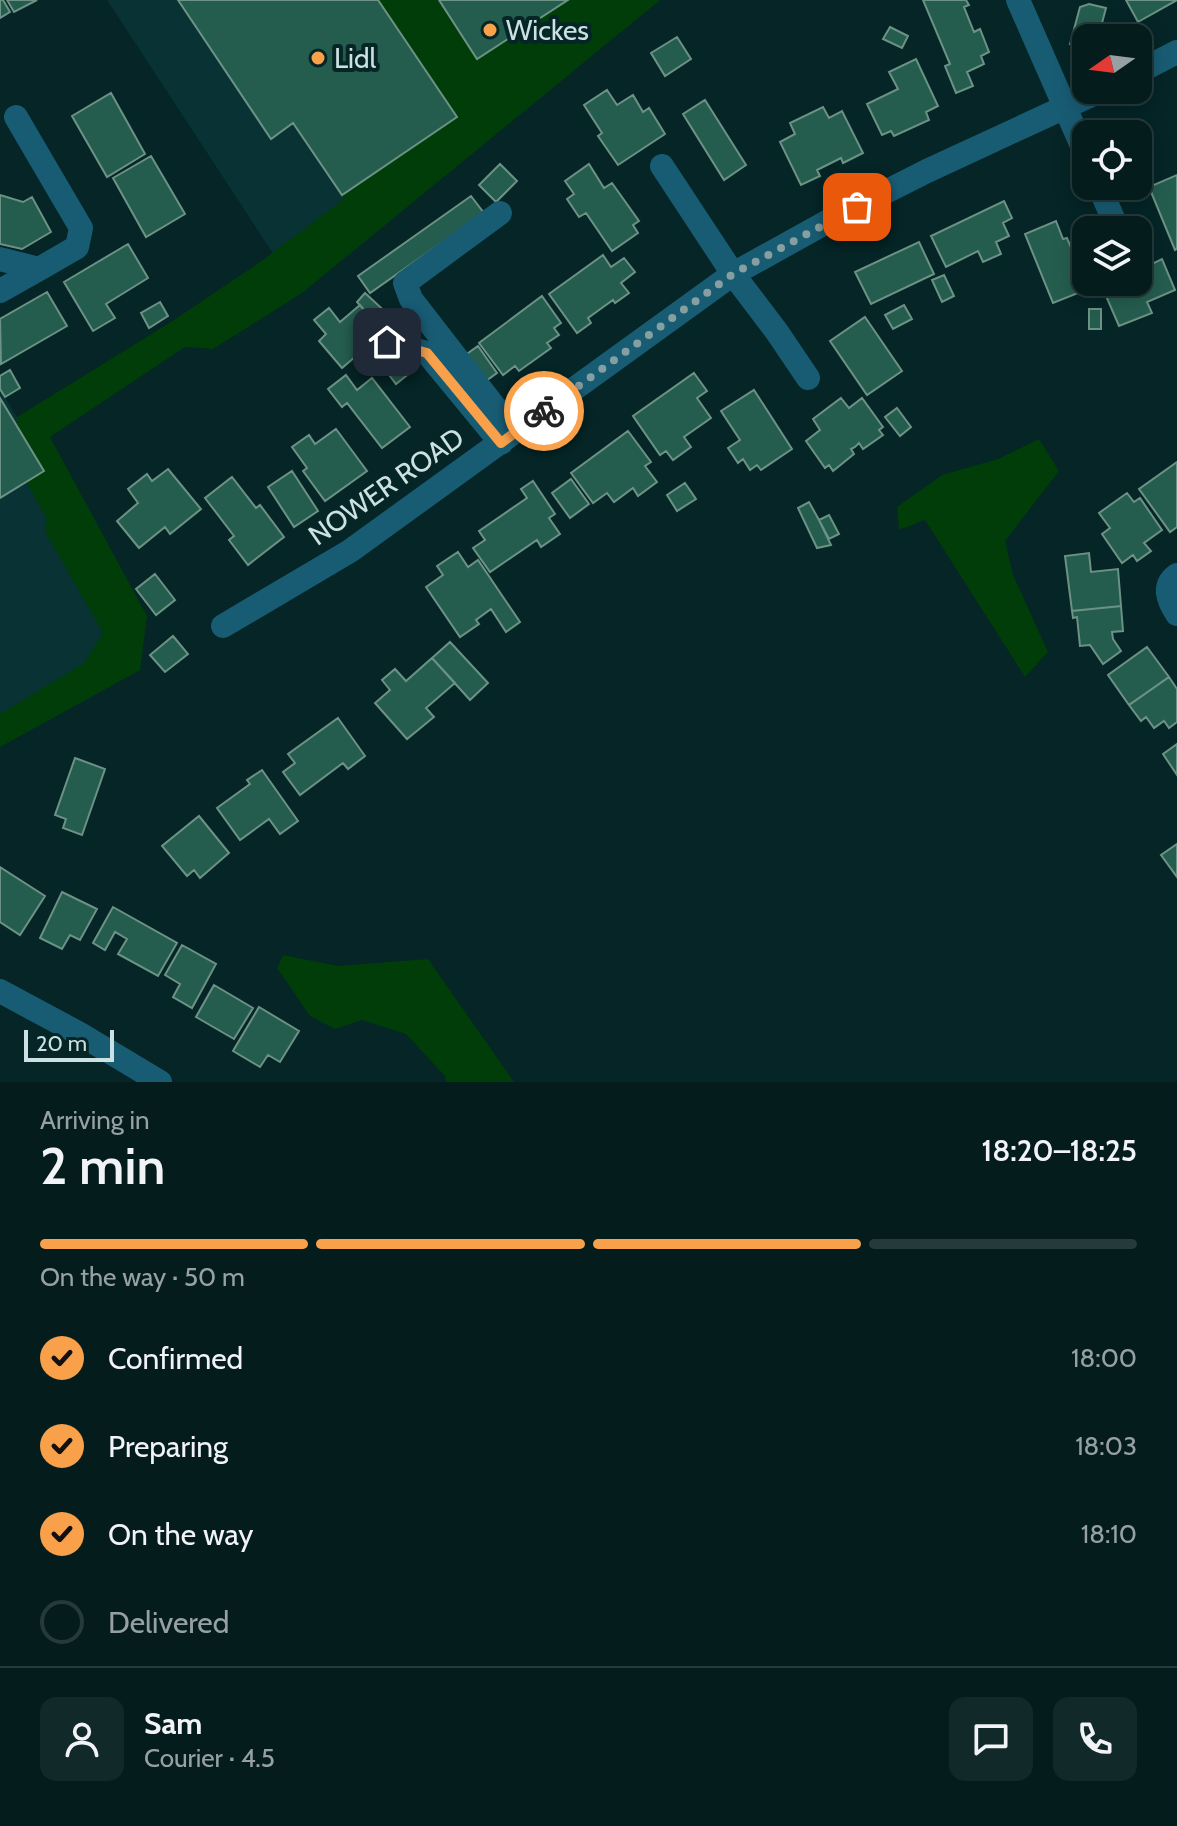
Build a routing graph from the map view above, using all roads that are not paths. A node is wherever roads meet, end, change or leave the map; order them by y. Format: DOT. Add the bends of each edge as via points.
graph roads {
  1 [pos="1018,0"];
  2 [pos="1177,52"];
  3 [pos="1152,65"];
  4 [pos="1074,104"];
  5 [pos="1066,108"];
  6 [pos="16,117"];
  7 [pos="1072,122"];
  8 [pos="662,166"];
  9 [pos="500,213"];
  10 [pos="0,259"];
  11 [pos="39,269"];
  12 [pos="733,274"];
  13 [pos="0,291"];
  14 [pos="387,342"];
  15 [pos="808,378"];
  16 [pos="508,438"];
  17 [pos="1177,575"];
  18 [pos="1177,614"];
  19 [pos="223,626"];
  20 [pos="0,991"];
  21 [pos="160,1082"];
  1 -- 5 [label="street"];
  2 -- 3 [label="street"];
  4 -- 5 [label="street, NOWER ROAD"];
  5 -- 7 [label="street"];
  5 -- 12 [label="street, NOWER ROAD" via="927,171"];
  6 -- 11 [label="street" via="81,228 77,247"];
  8 -- 12 [label="street"];
  9 -- 16 [label="street" via="405,283"];
  10 -- 11 [label="street"];
  11 -- 13 [label="street"];
  12 -- 15 [label="street"];
  12 -- 16 [label="street, NOWER ROAD"];
  14 -- 16 [label="street" via="427,353"];
  16 -- 19 [label="street, NOWER ROAD" via="350,551"];
  17 -- 18 [label="street" via="1166,591"];
  20 -- 21 [label="street"];
}
